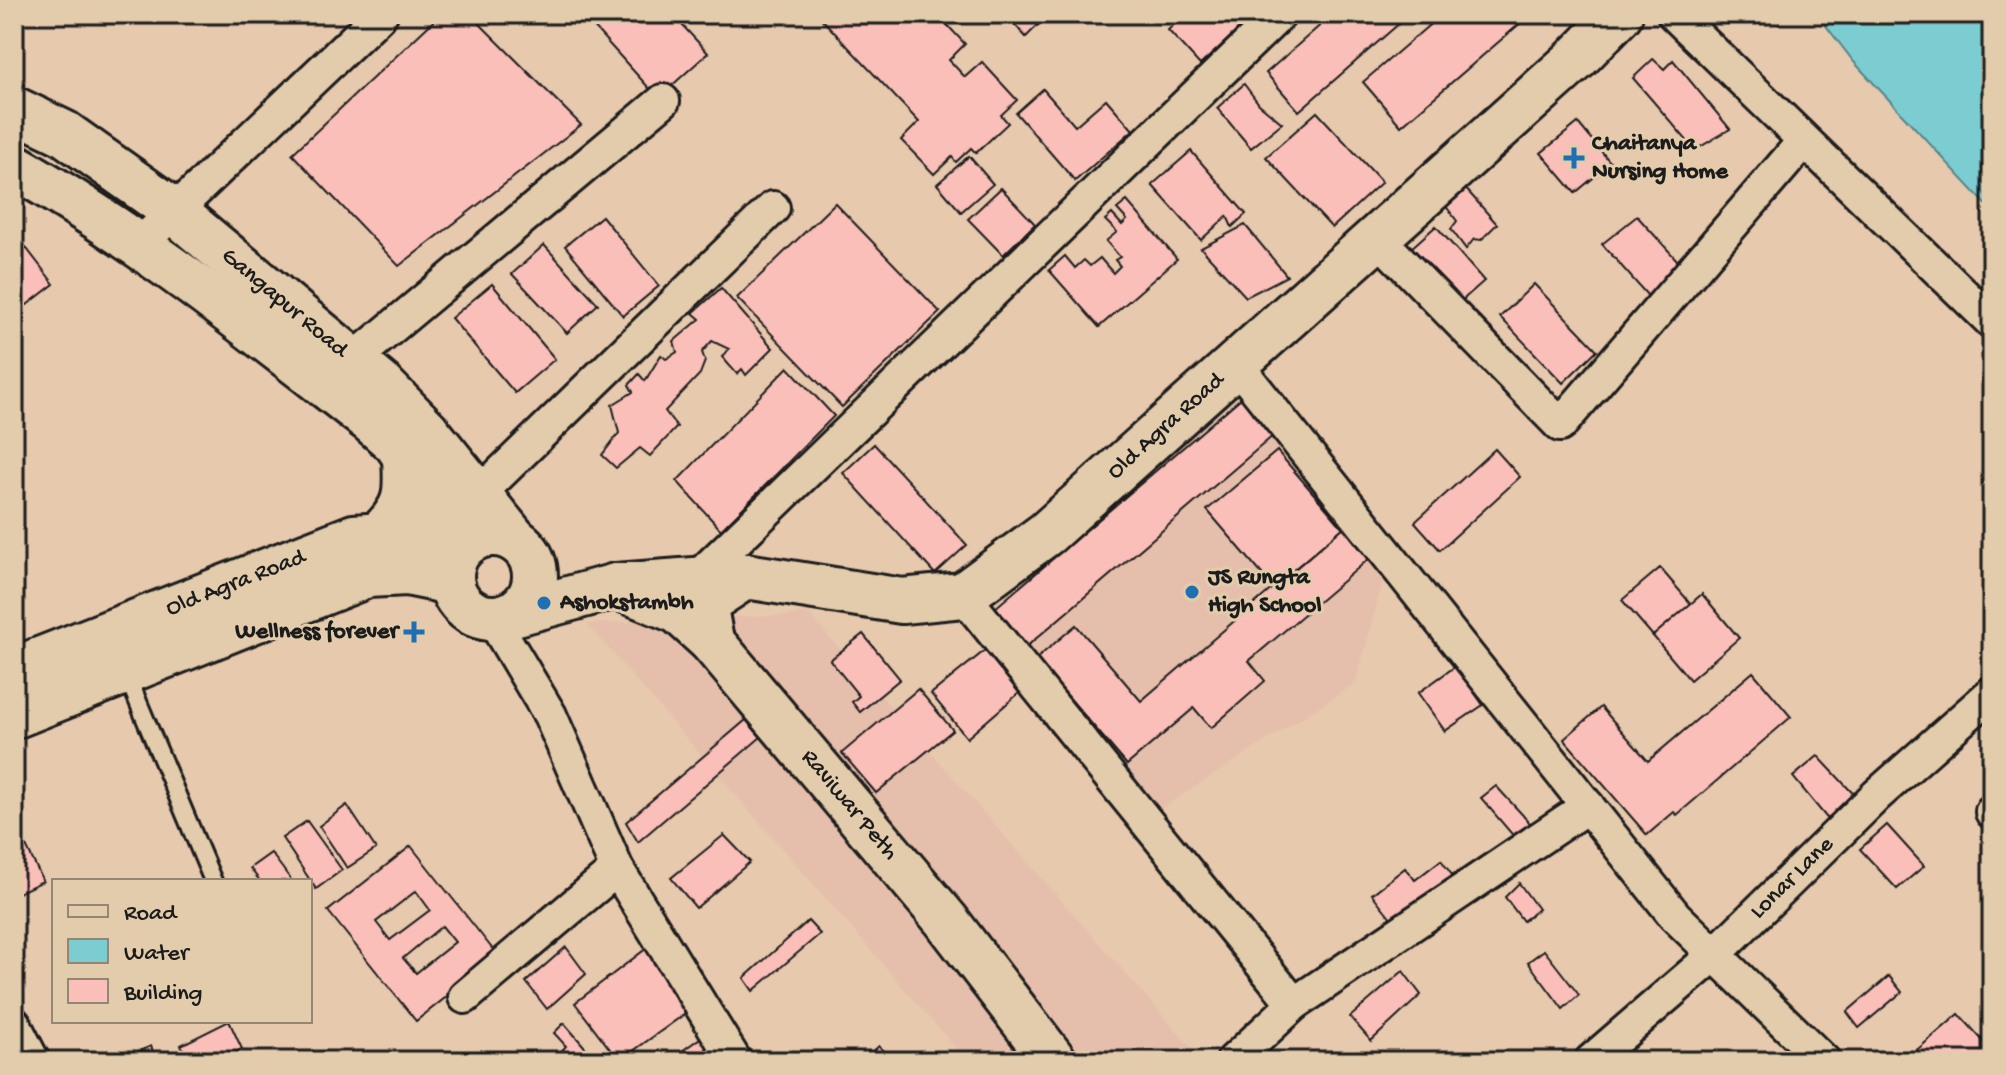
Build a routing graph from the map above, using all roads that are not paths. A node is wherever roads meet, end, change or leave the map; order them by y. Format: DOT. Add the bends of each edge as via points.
graph roads {
  1 [pos="381,14"];
  2 [pos="1280,14"];
  3 [pos="1620,14"];
  4 [pos="1674,14"];
  5 [pos="663,101"];
  6 [pos="14,109"];
  7 [pos="1804,141"];
  8 [pos="14,166"];
  9 [pos="773,208"];
  10 [pos="174,211"];
  11 [pos="1377,237"];
  12 [pos="140,244"];
  13 [pos="1992,322"];
  14 [pos="353,360"];
  15 [pos="1236,364"];
  16 [pos="405,456"];
  17 [pos="480,493"];
  18 [pos="379,535"];
  19 [pos="515,540"];
  20 [pos="458,563"];
  21 [pos="746,576"];
  22 [pos="695,580"];
  23 [pos="616,586"];
  24 [pos="963,595"];
  25 [pos="499,617"];
  26 [pos="711,641"];
  27 [pos="14,670"];
  28 [pos="125,672"];
  29 [pos="1992,693"];
  30 [pos="14,716"];
  31 [pos="1588,806"];
  32 [pos="617,869"];
  33 [pos="212,879"];
  34 [pos="1715,954"];
  35 [pos="465,997"];
  36 [pos="1294,1004"];
  37 [pos="14,1024"];
  38 [pos="33,1061"];
  39 [pos="735,1061"];
  40 [pos="1054,1061"];
  41 [pos="1233,1061"];
  42 [pos="1591,1061"];
  43 [pos="1824,1061"];
  1 -- 10 [label="street"];
  2 -- 22 [label="street"];
  3 -- 11 [label="main road, Old Agra Road"];
  4 -- 7 [label="street"];
  5 -- 14 [label="street"];
  6 -- 10 [label="main road, Gangapur Road" via="64,133"];
  7 -- 11 [label="street" via="1560,425"];
  7 -- 13 [label="street"];
  8 -- 12 [label="main road, Gangapur Road"];
  9 -- 17 [label="street"];
  10 -- 12 [label="street"];
  10 -- 14 [label="main road, Gangapur Road"];
  11 -- 15 [label="main road, Old Agra Road"];
  12 -- 16 [label="main road, Gangapur Road" via="371,421"];
  14 -- 17 [label="main road, Gangapur Road" via="427,431"];
  15 -- 24 [label="main road, Old Agra Road" via="1047,533"];
  15 -- 31 [label="street"];
  16 -- 18 [label="main road" via="407,494 399,515"];
  16 -- 20 [label="main road, Gangapur Road"];
  17 -- 19 [label="main road, Gangapur Road"];
  18 -- 20 [label="main road, Old Agra Road" via="408,533"];
  18 -- 27 [label="main road, Old Agra Road" via="354,537"];
  19 -- 20 [label="main road" via="490,534"];
  19 -- 23 [label="main road"];
  19 -- 25 [label="main road" via="532,561 535,574 527,600"];
  20 -- 25 [label="main road" via="465,607"];
  20 -- 28 [label="main road, Old Agra Road" via="367,575"];
  21 -- 22 [label="main road"];
  21 -- 24 [label="main road" via="902,601"];
  21 -- 26 [label="main road" via="708,601"];
  22 -- 23 [label="main road"];
  23 -- 25 [label="main road"];
  23 -- 26 [label="main road, Raviwar Peth" via="678,611"];
  24 -- 36 [label="street"];
  25 -- 32 [label="street" via="550,715"];
  26 -- 40 [label="main road, Raviwar Peth" via="946,920"];
  28 -- 30 [label="main road, Old Agra Road"];
  28 -- 33 [label="lane"];
  29 -- 34 [label="street, Lonar Lane" via="1877,795"];
  31 -- 34 [label="street" via="1675,916"];
  31 -- 36 [label="street"];
  32 -- 35 [label="street"];
  32 -- 39 [label="street"];
  34 -- 42 [label="street, Lonar Lane"];
  34 -- 43 [label="street"];
  36 -- 41 [label="street"];
  37 -- 38 [label="street"];
}
